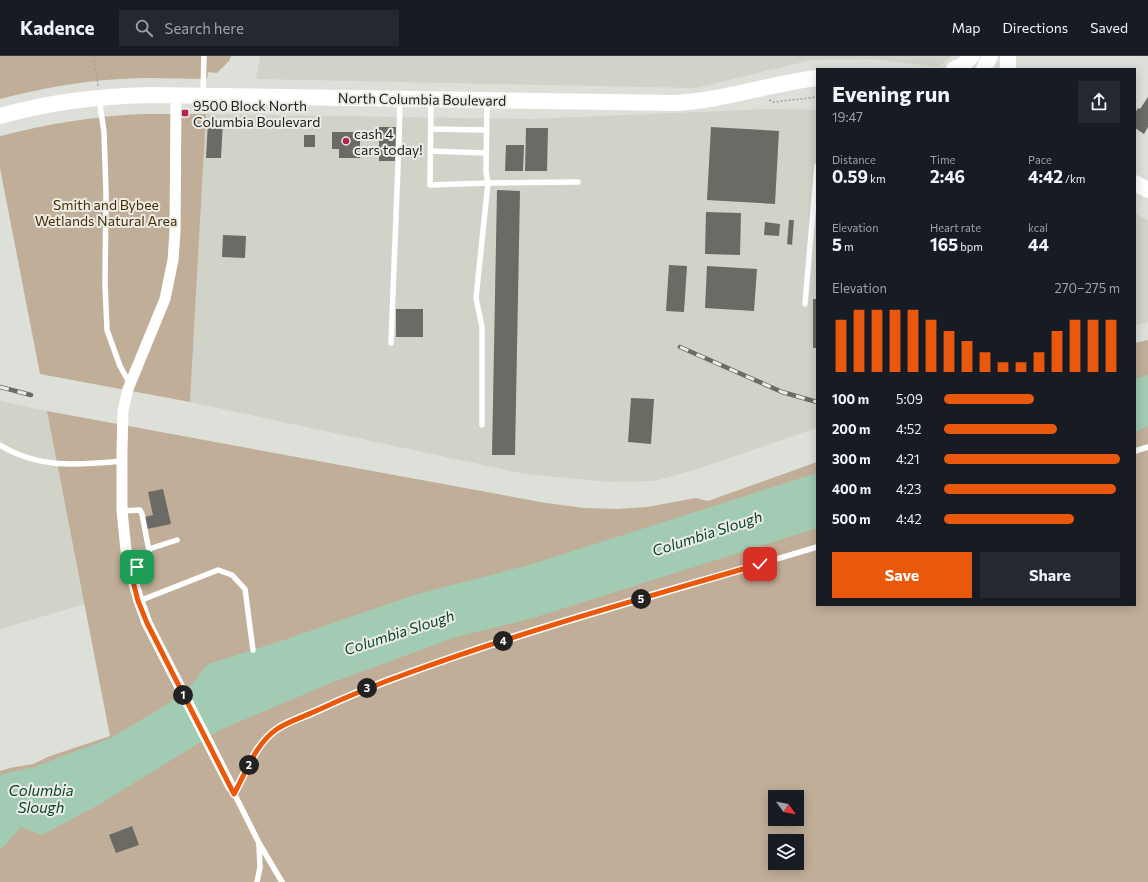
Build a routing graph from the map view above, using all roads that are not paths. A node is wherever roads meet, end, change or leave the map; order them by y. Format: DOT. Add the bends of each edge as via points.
graph roads {
  1 [pos="204,56"];
  2 [pos="972,56"];
  3 [pos="990,56"];
  4 [pos="1008,56"];
  5 [pos="956,68"];
  6 [pos="984,68"];
  7 [pos="1008,68"];
  8 [pos="816,78"];
  9 [pos="176,95"];
  10 [pos="203,95"];
  11 [pos="99,98"];
  12 [pos="400,99"];
  13 [pos="432,99"];
  14 [pos="487,100"];
  15 [pos="0,116"];
  16 [pos="431,129"];
  17 [pos="486,130"];
  18 [pos="431,150"];
  19 [pos="486,152"];
  20 [pos="816,178"];
  21 [pos="578,182"];
  22 [pos="488,183"];
  23 [pos="1136,184"];
  24 [pos="1148,190"];
  25 [pos="805,304"];
  26 [pos="391,343"];
  27 [pos="130,384"];
  28 [pos="482,426"];
  29 [pos="0,445"];
  30 [pos="1148,447"];
  31 [pos="1136,451"];
  32 [pos="122,461"];
  33 [pos="122,511"];
  34 [pos="177,540"];
  35 [pos="816,546"];
  36 [pos="149,549"];
  37 [pos="130,569"];
  38 [pos="138,601"];
  39 [pos="253,650"];
  40 [pos="233,790"];
  41 [pos="259,843"];
  42 [pos="257,882"];
  43 [pos="282,882"];
  1 -- 10 [label="lane"];
  2 -- 5 [label="main road"];
  3 -- 6 [label="main road"];
  4 -- 7 [label="main road"];
  8 -- 14 [label="main road, North Columbia Boulevard" via="726,97 682,103"];
  9 -- 10 [label="main road, North Columbia Boulevard"];
  9 -- 11 [label="main road, North Columbia Boulevard"];
  9 -- 27 [label="street" via="175,232 172,260 165,299"];
  10 -- 12 [label="main road, North Columbia Boulevard"];
  11 -- 15 [label="main road, North Columbia Boulevard" via="60,103"];
  11 -- 27 [label="lane" via="104,132 107,330 120,366"];
  12 -- 13 [label="main road, North Columbia Boulevard"];
  12 -- 26 [label="lane"];
  13 -- 14 [label="main road, North Columbia Boulevard"];
  13 -- 16 [label="lane"];
  14 -- 17 [label="lane"];
  16 -- 17 [label="lane"];
  16 -- 18 [label="lane"];
  17 -- 19 [label="lane"];
  18 -- 19 [label="lane"];
  18 -- 22 [label="lane" via="430,185"];
  19 -- 22 [label="lane"];
  20 -- 25 [label="lane"];
  21 -- 22 [label="lane"];
  22 -- 28 [label="lane" via="476,298 482,326"];
  23 -- 24 [label="main road"];
  27 -- 32 [label="street" via="124,411"];
  29 -- 32 [label="lane" via="21,456 45,462 75,465"];
  30 -- 31 [label="lane"];
  32 -- 33 [label="street"];
  33 -- 36 [label="lane" via="140,510"];
  33 -- 37 [label="street"];
  34 -- 36 [label="lane"];
  35 -- 40 [label="lane" via="477,648 344,698 277,729 254,756"];
  36 -- 37 [label="lane" via="150,556 145,565"];
  37 -- 38 [label="street"];
  38 -- 39 [label="lane" via="218,570 232,575 245,589"];
  38 -- 40 [label="street" via="160,651"];
  40 -- 41 [label="lane"];
  41 -- 42 [label="lane" via="260,867"];
  41 -- 43 [label="lane"];
}
